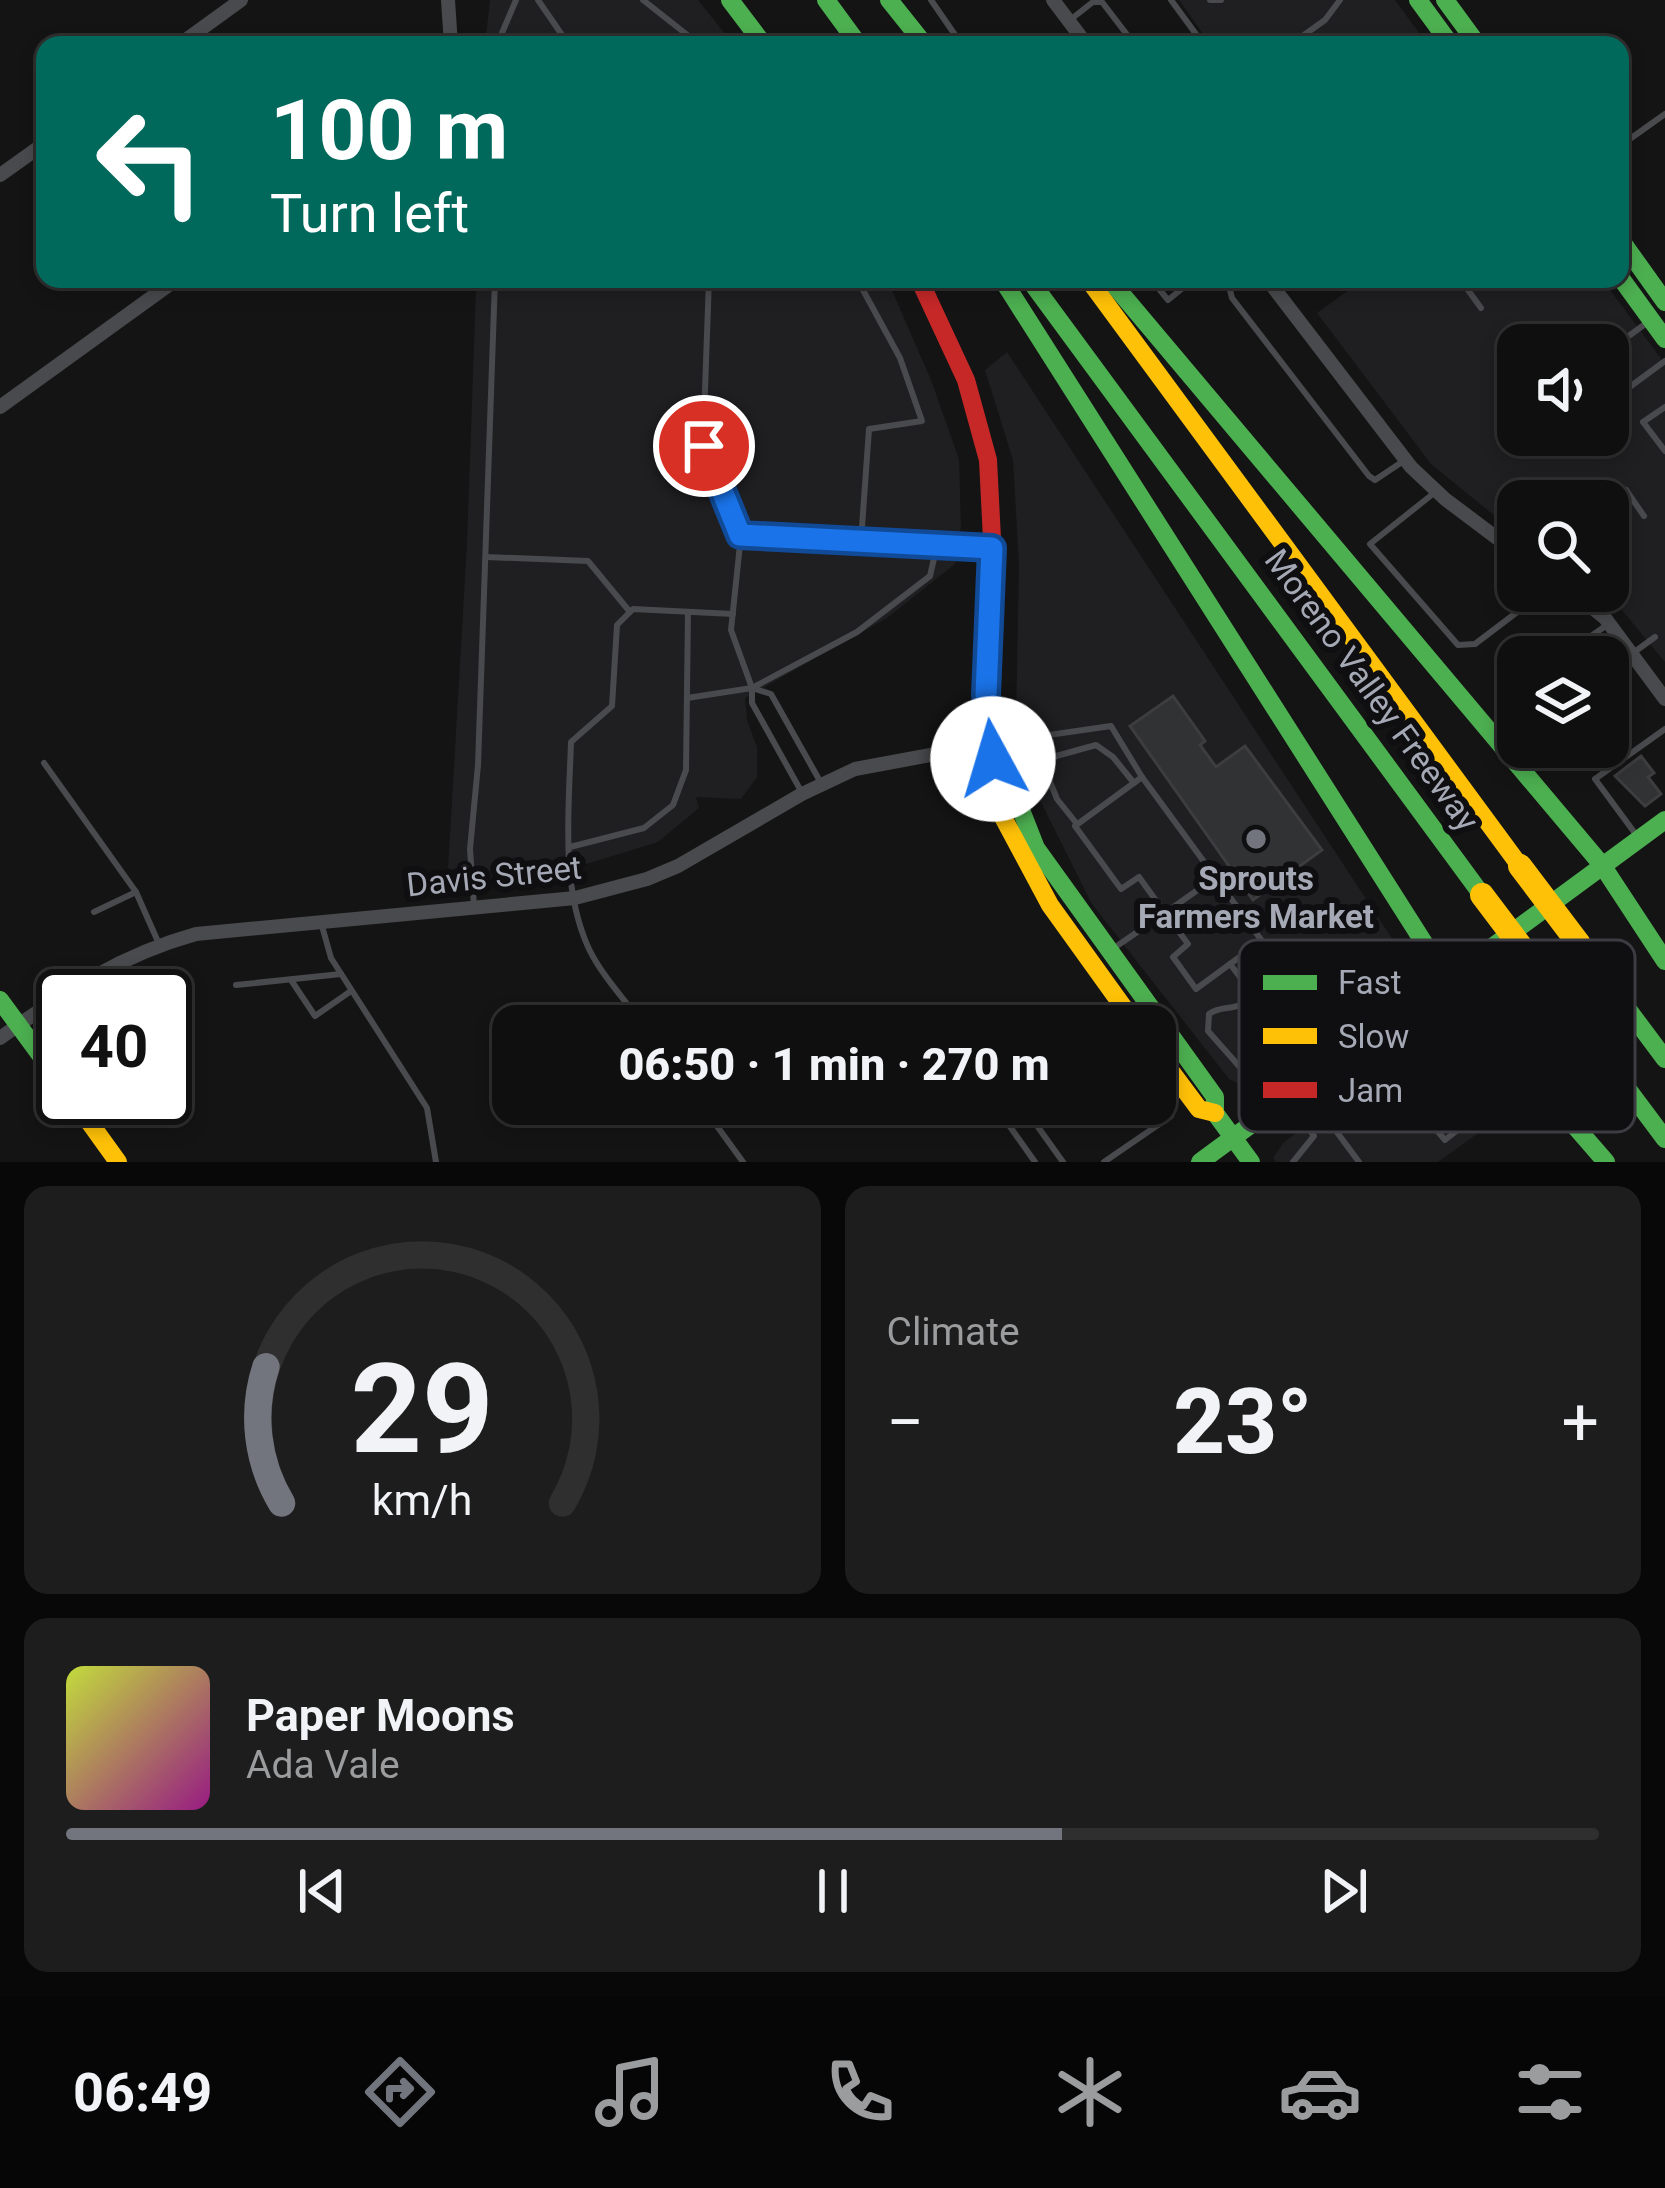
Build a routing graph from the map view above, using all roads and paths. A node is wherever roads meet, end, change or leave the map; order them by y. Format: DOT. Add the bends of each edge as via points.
graph roads {
  1 [pos="241,0"];
  2 [pos="448,0"];
  3 [pos="516,0"];
  4 [pos="538,0"];
  5 [pos="643,0"];
  6 [pos="730,0"];
  7 [pos="825,0"];
  8 [pos="887,0"];
  9 [pos="931,0"];
  10 [pos="1053,0"];
  11 [pos="1171,0"];
  12 [pos="1210,0"];
  13 [pos="1221,0"];
  14 [pos="1340,0"];
  15 [pos="1418,0"];
  16 [pos="1445,0"];
  17 [pos="1069,21"];
  18 [pos="191,36"];
  19 [pos="450,36"];
  20 [pos="502,36"];
  21 [pos="563,36"];
  22 [pos="689,36"];
  23 [pos="757,36"];
  24 [pos="850,36"];
  25 [pos="914,36"];
  26 [pos="956,36"];
  27 [pos="1080,36"];
  28 [pos="1129,36"];
  29 [pos="1197,36"];
  30 [pos="1303,36"];
  31 [pos="1444,36"];
  32 [pos="1471,36"];
  33 [pos="1665,114"];
  34 [pos="1629,140"];
  35 [pos="36,149"];
  36 [pos="0,175"];
  37 [pos="1629,257"];
  38 [pos="1629,287"];
  39 [pos="165,288"];
  40 [pos="495,288"];
  41 [pos="710,288"];
  42 [pos="861,288"];
  43 [pos="923,288"];
  44 [pos="1008,288"];
  45 [pos="1036,288"];
  46 [pos="1095,288"];
  47 [pos="1117,288"];
  48 [pos="1158,288"];
  49 [pos="1183,288"];
  50 [pos="1232,288"];
  51 [pos="1274,288"];
  52 [pos="1467,288"];
  53 [pos="1481,308"];
  54 [pos="1660,320"];
  55 [pos="1629,338"];
  56 [pos="1665,361"];
  57 [pos="1629,387"];
  58 [pos="1665,406"];
  59 [pos="0,407"];
  60 [pos="1665,451"];
  61 [pos="1406,460"];
  62 [pos="1437,491"];
  63 [pos="1629,494"];
  64 [pos="1644,516"];
  65 [pos="740,535"];
  66 [pos="1497,538"];
  67 [pos="861,541"];
  68 [pos="937,544"];
  69 [pos="992,548"];
  70 [pos="486,557"];
  71 [pos="630,612"];
  72 [pos="688,612"];
  73 [pos="1517,612"];
  74 [pos="1597,612"];
  75 [pos="733,614"];
  76 [pos="1610,623"];
  77 [pos="1591,636"];
  78 [pos="1655,637"];
  79 [pos="1630,649"];
  80 [pos="1660,680"];
  81 [pos="752,688"];
  82 [pos="687,698"];
  83 [pos="1665,699"];
  84 [pos="1665,729"];
  85 [pos="991,751"];
  86 [pos="44,763"];
  87 [pos="1142,777"];
  88 [pos="1134,783"];
  89 [pos="822,785"];
  90 [pos="802,794"];
  91 [pos="1077,824"];
  92 [pos="1657,831"];
  93 [pos="570,847"];
  94 [pos="1602,866"];
  95 [pos="1216,877"];
  96 [pos="136,892"];
  97 [pos="575,898"];
  98 [pos="474,906"];
  99 [pos="94,913"];
  100 [pos="1165,913"];
  101 [pos="321,922"];
  102 [pos="1261,940"];
  103 [pos="1422,940"];
  104 [pos="1501,940"];
  105 [pos="1515,940"];
  106 [pos="1576,940"];
  107 [pos="159,944"];
  108 [pos="1108,952"];
  109 [pos="1239,958"];
  110 [pos="1665,961"];
  111 [pos="1230,964"];
  112 [pos="340,974"];
  113 [pos="1239,976"];
  114 [pos="291,980"];
  115 [pos="236,986"];
  116 [pos="351,991"];
  117 [pos="0,1000"];
  118 [pos="629,1005"];
  119 [pos="1122,1005"];
  120 [pos="1239,1008"];
  121 [pos="1635,1019"];
  122 [pos="9,1031"];
  123 [pos="36,1058"];
  124 [pos="1665,1059"];
  125 [pos="1239,1066"];
  126 [pos="1176,1078"];
  127 [pos="1635,1098"];
  128 [pos="1215,1113"];
  129 [pos="91,1125"];
  130 [pos="716,1125"];
  131 [pos="1009,1125"];
  132 [pos="1038,1125"];
  133 [pos="1158,1125"];
  134 [pos="1241,1132"];
  135 [pos="1312,1132"];
  136 [pos="1319,1132"];
  137 [pos="1338,1132"];
  138 [pos="1580,1132"];
  139 [pos="1314,1136"];
  140 [pos="1233,1138"];
  141 [pos="1665,1138"];
  142 [pos="118,1162"];
  143 [pos="436,1162"];
  144 [pos="743,1162"];
  145 [pos="1035,1162"];
  146 [pos="1063,1162"];
  147 [pos="1104,1162"];
  148 [pos="1200,1162"];
  149 [pos="1251,1162"];
  150 [pos="1293,1162"];
  151 [pos="1359,1162"];
  152 [pos="1606,1162"];
  1 -- 18 [label="street"];
  2 -- 19 [label="street"];
  3 -- 20 [label="lane"];
  4 -- 21 [label="lane"];
  5 -- 22 [label="lane"];
  6 -- 23 [label="main road"];
  7 -- 24 [label="main road"];
  8 -- 25 [label="main road"];
  9 -- 26 [label="lane"];
  10 -- 17 [label="street"];
  11 -- 29 [label="lane"];
  12 -- 13 [label="lane"];
  14 -- 30 [label="lane"];
  15 -- 31 [label="main road"];
  16 -- 32 [label="main road"];
  17 -- 27 [label="street"];
  17 -- 28 [label="lane" via="1102,2"];
  33 -- 34 [label="lane"];
  35 -- 36 [label="street"];
  37 -- 54 [label="main road"];
  38 -- 54 [label="main road"];
  39 -- 59 [label="street"];
  40 -- 70 [label="lane"];
  41 -- 65 [label="lane" via="704,446"];
  42 -- 67 [label="lane" via="900,358 922,421 869,429"];
  43 -- 69 [label="main road" via="980,428"];
  44 -- 103 [label="main road"];
  45 -- 105 [label="main road, Moreno Valley Freeway, bridge"];
  46 -- 106 [label="main road, Moreno Valley Freeway, bridge"];
  47 -- 94 [label="main road"];
  48 -- 49 [label="lane" via="1168,300"];
  50 -- 61 [label="lane" via="1232,298 1369,476 1376,480"];
  51 -- 61 [label="street"];
  52 -- 53 [label="lane"];
  54 -- 55 [label="lane"];
  56 -- 57 [label="lane"];
  58 -- 60 [label="lane" via="1643,422"];
  61 -- 62 [label="street"];
  62 -- 66 [label="street"];
  62 -- 73 [label="lane" via="1370,544 1458,645 1475,644"];
  63 -- 64 [label="lane"];
  65 -- 67 [label="lane"];
  65 -- 75 [label="lane"];
  67 -- 68 [label="lane"];
  68 -- 69 [label="lane"];
  68 -- 81 [label="lane" via="930,576 857,632"];
  69 -- 85 [label="main road"];
  70 -- 71 [label="lane" via="588,561"];
  70 -- 98 [label="lane"];
  71 -- 72 [label="lane"];
  71 -- 93 [label="lane" via="617,625 612,706 572,742"];
  72 -- 75 [label="lane"];
  72 -- 82 [label="lane"];
  74 -- 76 [label="street"];
  75 -- 81 [label="lane"];
  76 -- 77 [label="lane"];
  76 -- 79 [label="street"];
  78 -- 79 [label="lane"];
  79 -- 80 [label="street"];
  80 -- 83 [label="street"];
  81 -- 82 [label="lane"];
  81 -- 89 [label="lane" via="772,694"];
  81 -- 90 [label="lane" via="752,703"];
  82 -- 93 [label="lane" via="686,770 673,805 644,828"];
  84 -- 92 [label="lane" via="1595,779"];
  85 -- 87 [label="lane" via="1111,726"];
  85 -- 89 [label="street, Davis Street" via="855,769"];
  85 -- 108 [label="main road" via="1036,848"];
  85 -- 119 [label="main road" via="986,772 997,812 1029,878"];
  86 -- 96 [label="lane"];
  87 -- 88 [label="lane"];
  87 -- 95 [label="lane"];
  88 -- 91 [label="lane"];
  88 -- 91 [label="lane" via="1096,746 1049,758 1046,780"];
  89 -- 90 [label="street, Davis Street"];
  90 -- 97 [label="street, Davis Street" via="678,866"];
  91 -- 100 [label="lane" via="1121,890 1139,877"];
  92 -- 94 [label="main road"];
  93 -- 97 [label="lane"];
  94 -- 104 [label="main road"];
  94 -- 110 [label="main road"];
  95 -- 100 [label="lane"];
  95 -- 102 [label="lane"];
  96 -- 99 [label="lane"];
  96 -- 107 [label="lane"];
  97 -- 98 [label="street, Davis Street"];
  97 -- 118 [label="lane" via="592,955"];
  98 -- 101 [label="street, Davis Street"];
  100 -- 108 [label="lane"];
  100 -- 111 [label="lane" via="1188,944 1173,957 1196,989"];
  101 -- 107 [label="street, Davis Street"];
  101 -- 112 [label="lane"];
  107 -- 122 [label="street, Davis Street" via="79,982"];
  108 -- 128 [label="main road" via="1215,1096"];
  109 -- 111 [label="lane"];
  111 -- 113 [label="lane"];
  112 -- 114 [label="lane"];
  112 -- 116 [label="lane"];
  114 -- 115 [label="lane"];
  114 -- 116 [label="lane" via="315,1016"];
  116 -- 143 [label="lane" via="427,1108"];
  117 -- 122 [label="main road"];
  120 -- 125 [label="lane" via="1214,1010 1208,1031"];
  121 -- 124 [label="main road, Moreno Valley Freeway, bridge"];
  122 -- 123 [label="main road"];
  126 -- 128 [label="main road" via="1199,1109"];
  127 -- 141 [label="main road, Moreno Valley Freeway, bridge"];
  128 -- 140 [label="main road"];
  129 -- 142 [label="main road"];
  130 -- 144 [label="lane"];
  131 -- 145 [label="lane"];
  132 -- 146 [label="lane"];
  133 -- 147 [label="lane"];
  134 -- 140 [label="main road"];
  135 -- 139 [label="lane"];
  136 -- 139 [label="lane"];
  137 -- 151 [label="lane"];
  138 -- 152 [label="main road"];
  139 -- 150 [label="lane"];
  140 -- 148 [label="main road"];
  140 -- 149 [label="main road"];
}
